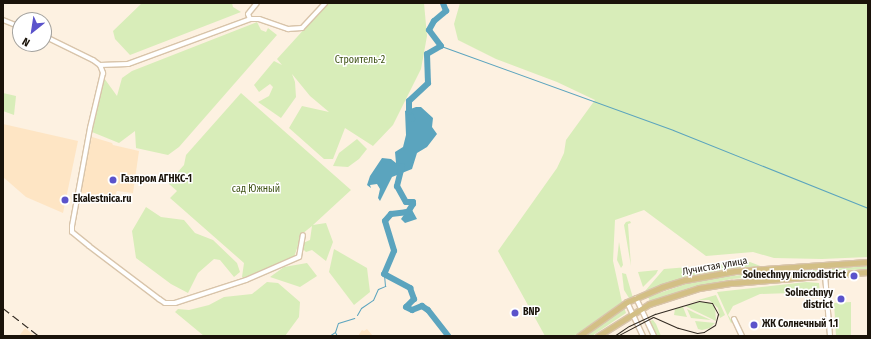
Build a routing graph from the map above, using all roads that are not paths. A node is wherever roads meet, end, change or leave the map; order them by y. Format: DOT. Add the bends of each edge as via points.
graph roads {
  1 [pos="257,3"];
  2 [pos="325,3"];
  3 [pos="250,19"];
  4 [pos="52,39"];
  5 [pos="100,65"];
  6 [pos="303,235"];
  7 [pos="868,262"];
  8 [pos="824,265"];
  9 [pos="868,272"];
  10 [pos="825,275"];
  11 [pos="636,298"];
  12 [pos="627,302"];
  13 [pos="641,308"];
  14 [pos="632,313"];
  15 [pos="734,319"];
  16 [pos="579,336"];
  17 [pos="598,336"];
  18 [pos="643,336"];
  19 [pos="654,336"];
  20 [pos="742,336"];
  21 [pos="830,336"];
  1 -- 3 [label="street" via="248,14"];
  2 -- 3 [label="street" via="306,25 296,29"];
  3 -- 5 [label="street" via="128,64"];
  4 -- 5 [label="street" via="75,49"];
  5 -- 6 [label="street" via="103,73 88,135 72,226 75,235 165,303 175,303 246,280 299,257"];
  7 -- 8 [label="main road, Лучистая улица"];
  8 -- 10 [label="main road"];
  8 -- 11 [label="main road, Лучистая улица" via="735,270 685,280"];
  9 -- 10 [label="main road, Лучистая улица"];
  10 -- 13 [label="main road, Лучистая улица" via="732,282 699,288"];
  10 -- 21 [label="street"];
  11 -- 12 [label="main road, Лучистая улица"];
  11 -- 13 [label="street"];
  12 -- 14 [label="street"];
  12 -- 16 [label="main road, Лучистая улица"];
  13 -- 14 [label="main road, Лучистая улица"];
  13 -- 19 [label="street"];
  14 -- 17 [label="main road, Лучистая улица"];
  14 -- 18 [label="street"];
  15 -- 20 [label="street"];
}
